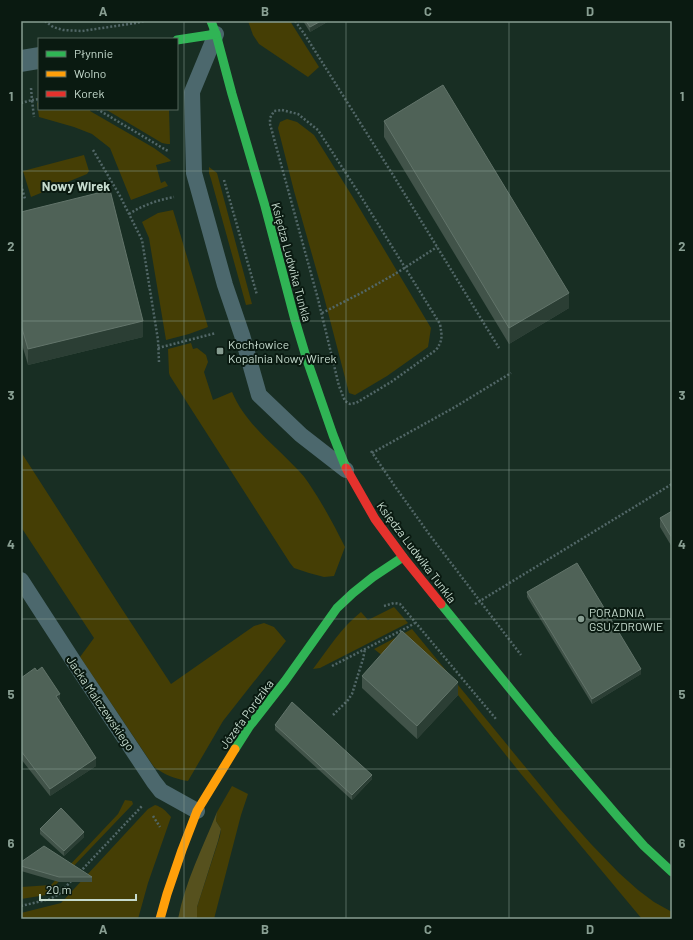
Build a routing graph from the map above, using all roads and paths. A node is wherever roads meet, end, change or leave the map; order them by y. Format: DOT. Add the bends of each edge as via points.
graph roads {
  1 [pos="45,21"];
  2 [pos="144,21"];
  3 [pos="295,21"];
  4 [pos="214,28"];
  5 [pos="178,40"];
  6 [pos="31,83"];
  7 [pos="38,99"];
  8 [pos="32,100"];
  9 [pos="21,103"];
  10 [pos="98,110"];
  11 [pos="34,117"];
  12 [pos="93,150"];
  13 [pos="171,151"];
  14 [pos="224,179"];
  15 [pos="21,185"];
  16 [pos="170,198"];
  17 [pos="25,199"];
  18 [pos="129,214"];
  19 [pos="437,247"];
  20 [pos="405,267"];
  21 [pos="258,298"];
  22 [pos="321,313"];
  23 [pos="219,332"];
  24 [pos="158,348"];
  25 [pos="498,348"];
  26 [pos="159,362"];
  27 [pos="511,373"];
  28 [pos="347,470"];
  29 [pos="672,484"];
  30 [pos="403,557"];
  31 [pos="21,580"];
  32 [pos="353,593"];
  33 [pos="480,602"];
  34 [pos="453,618"];
  35 [pos="415,623"];
  36 [pos="366,648"];
  37 [pos="522,656"];
  38 [pos="326,668"];
  39 [pos="333,716"];
  40 [pos="499,722"];
  41 [pos="161,791"];
  42 [pos="197,811"];
  43 [pos="80,872"];
  44 [pos="672,872"];
  45 [pos="75,877"];
  46 [pos="21,906"];
  47 [pos="160,919"];
  1 -- 2 [label="path" via="63,30 82,31"];
  3 -- 19 [label="path"];
  4 -- 5 [label="street"];
  4 -- 28 [label="street, Księdza Ludwika Tunkla" via="295,320 320,400"];
  4 -- 28 [label="lane" via="192,92 194,173 226,285 260,395 301,436"];
  6 -- 8 [label="path"];
  7 -- 8 [label="path"];
  8 -- 9 [label="path"];
  8 -- 11 [label="path"];
  10 -- 13 [label="path"];
  12 -- 18 [label="path"];
  14 -- 21 [label="path"];
  15 -- 17 [label="path"];
  16 -- 18 [label="path" via="152,202"];
  18 -- 24 [label="path" via="142,240"];
  19 -- 20 [label="path"];
  19 -- 25 [label="path"];
  20 -- 22 [label="path" via="364,292"];
  20 -- 22 [label="path" via="440,324 441,343 436,350 391,382 356,402 350,404 345,401 339,386"];
  20 -- 22 [label="path" via="318,130 298,114 274,111 270,124"];
  23 -- 24 [label="path"];
  24 -- 26 [label="path"];
  27 -- 33 [label="path" via="372,453"];
  28 -- 30 [label="street, Księdza Ludwika Tunkla" via="375,519"];
  29 -- 33 [label="path"];
  30 -- 32 [label="street, Józefa Pordzika"];
  30 -- 34 [label="street, Księdza Ludwika Tunkla"];
  31 -- 41 [label="lane, Jacka Malczewskiego"];
  32 -- 35 [label="path" via="370,614 385,605 400,604"];
  32 -- 42 [label="street, Józefa Pordzika" via="337,608 249,728"];
  33 -- 34 [label="path"];
  33 -- 37 [label="path"];
  34 -- 44 [label="street, Księdza Ludwika Tunkla" via="619,818"];
  35 -- 36 [label="path"];
  35 -- 40 [label="path"];
  36 -- 38 [label="path"];
  36 -- 39 [label="path" via="352,694"];
  41 -- 42 [label="lane, Jacka Malczewskiego"];
  41 -- 43 [label="path" via="148,800"];
  42 -- 47 [label="street, Józefa Pordzika"];
  45 -- 46 [label="path" via="59,894 50,899"];
}
